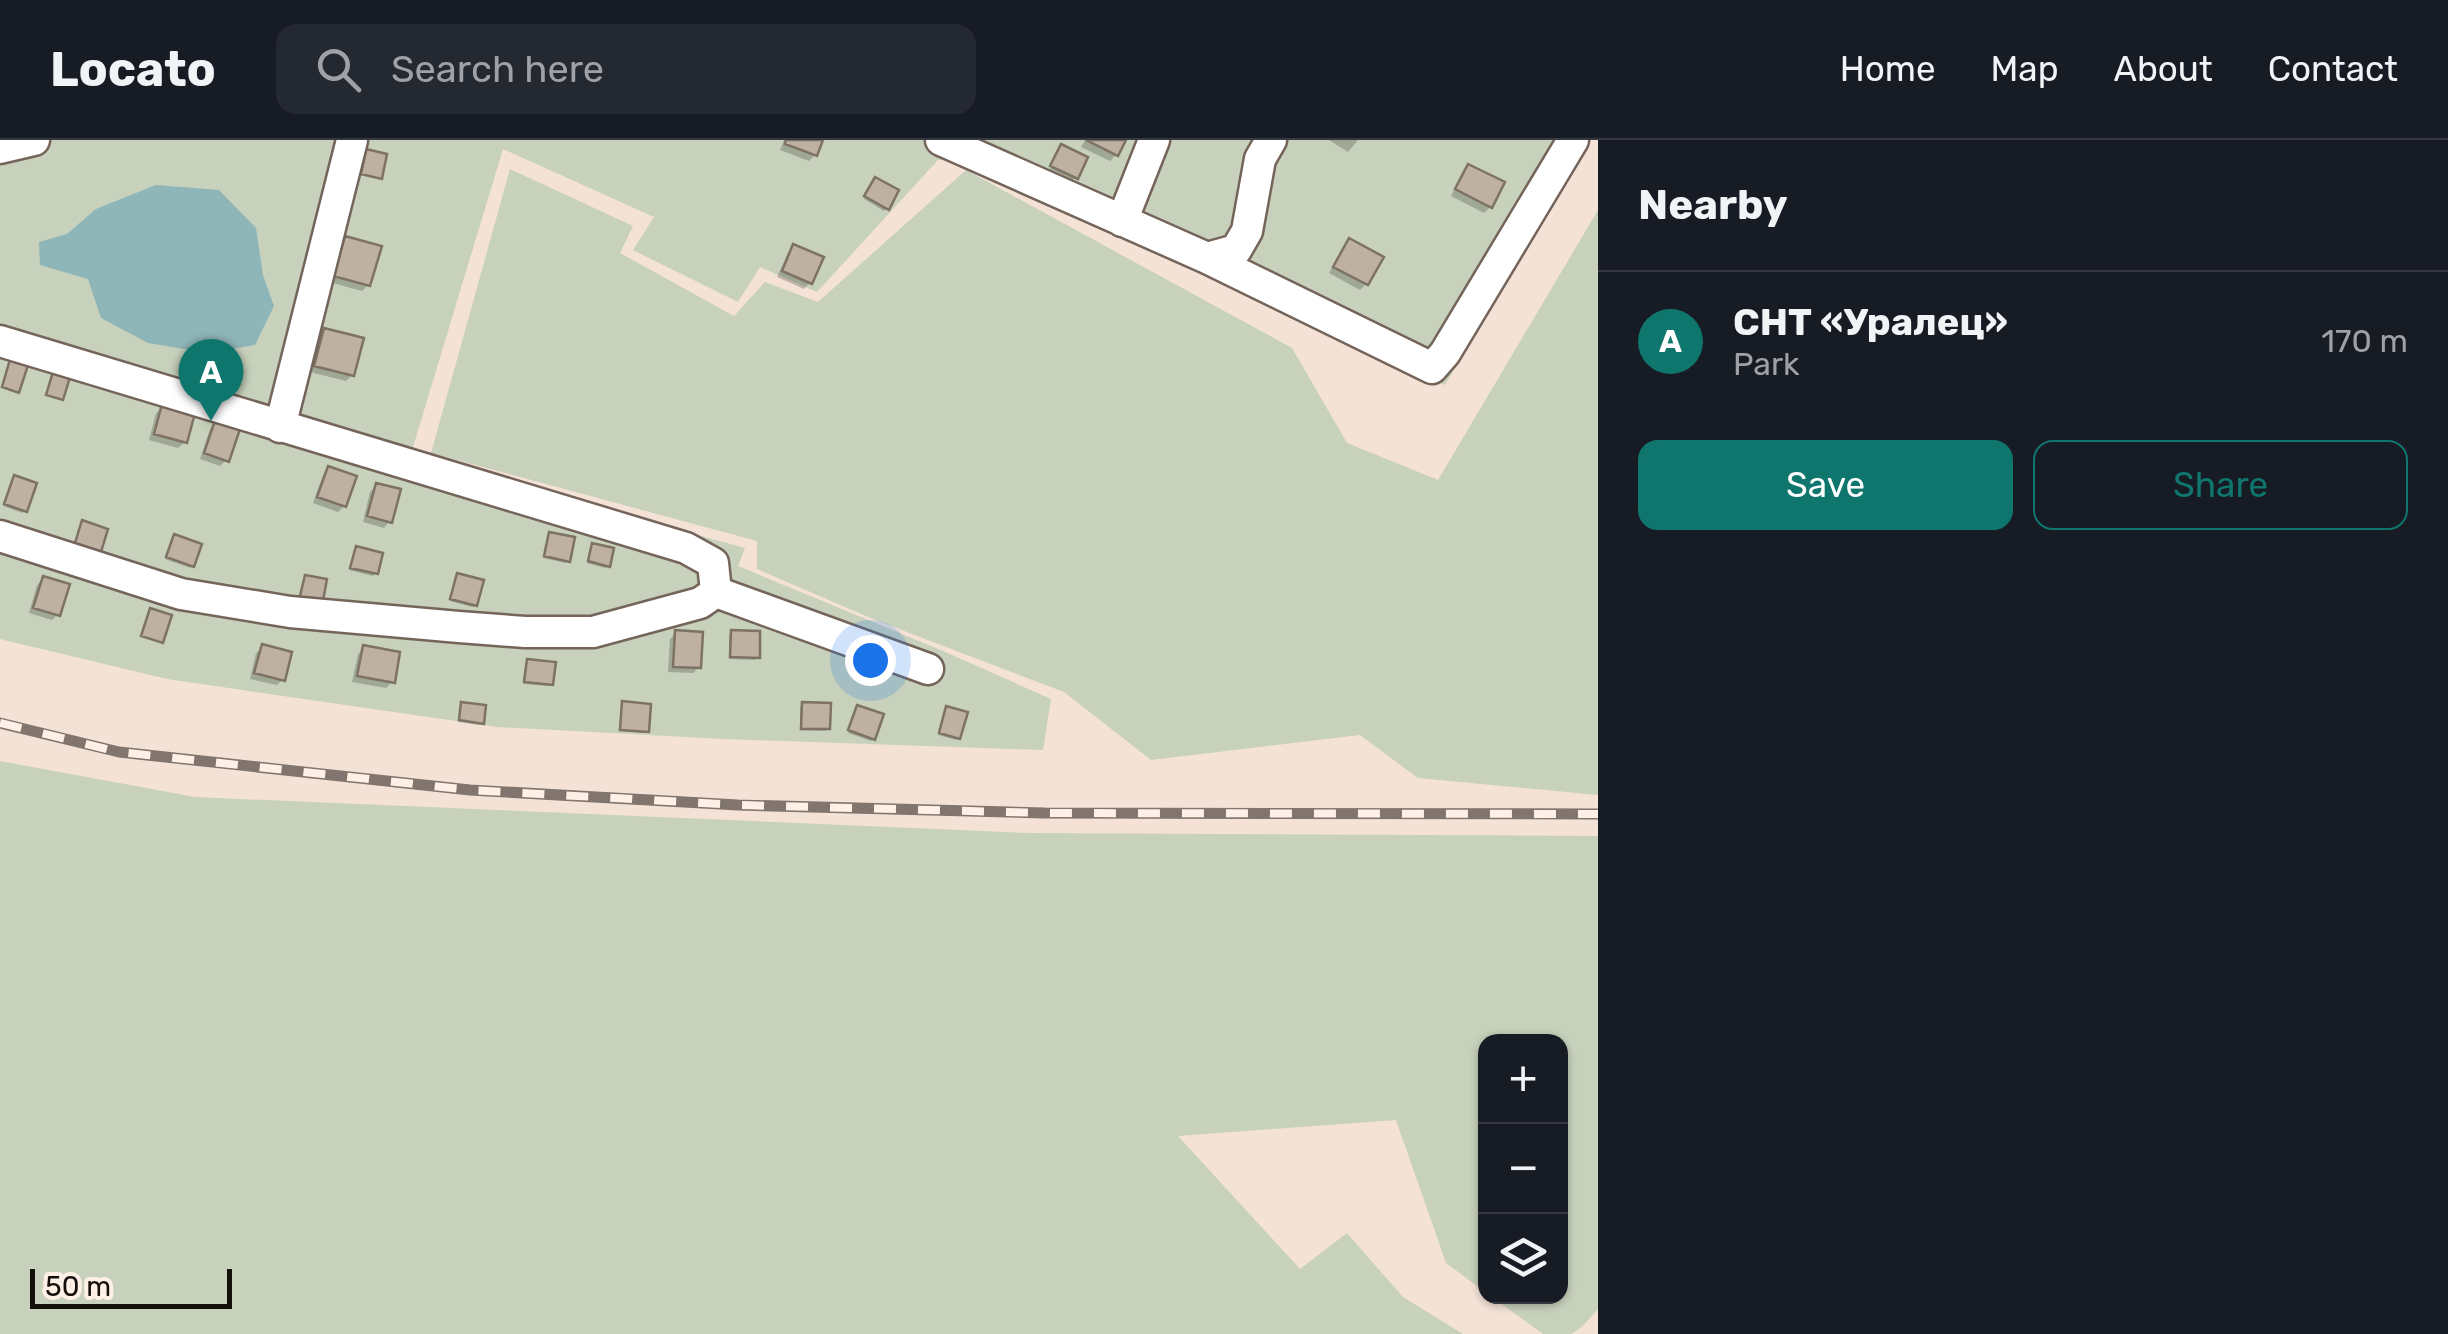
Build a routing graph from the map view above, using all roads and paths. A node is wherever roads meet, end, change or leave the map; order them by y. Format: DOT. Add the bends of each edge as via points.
graph roads {
  1 [pos="34,140"];
  2 [pos="352,140"];
  3 [pos="1154,140"];
  4 [pos="1270,140"];
  5 [pos="1573,140"];
  6 [pos="952,143"];
  7 [pos="0,148"];
  8 [pos="1122,221"];
  9 [pos="1207,258"];
  10 [pos="0,341"];
  11 [pos="280,427"];
  12 [pos="0,536"];
  13 [pos="716,592"];
  14 [pos="928,669"];
  1 -- 7 [label="lane"];
  2 -- 11 [label="lane"];
  3 -- 8 [label="lane"];
  4 -- 9 [label="lane" via="1260,159 1248,231 1236,250"];
  5 -- 9 [label="lane" via="1432,368"];
  6 -- 8 [label="lane"];
  8 -- 9 [label="lane"];
  10 -- 11 [label="lane"];
  11 -- 13 [label="lane" via="686,548 713,563"];
  12 -- 13 [label="lane" via="181,594 290,612 525,632 593,632"];
  13 -- 14 [label="lane"];
}
